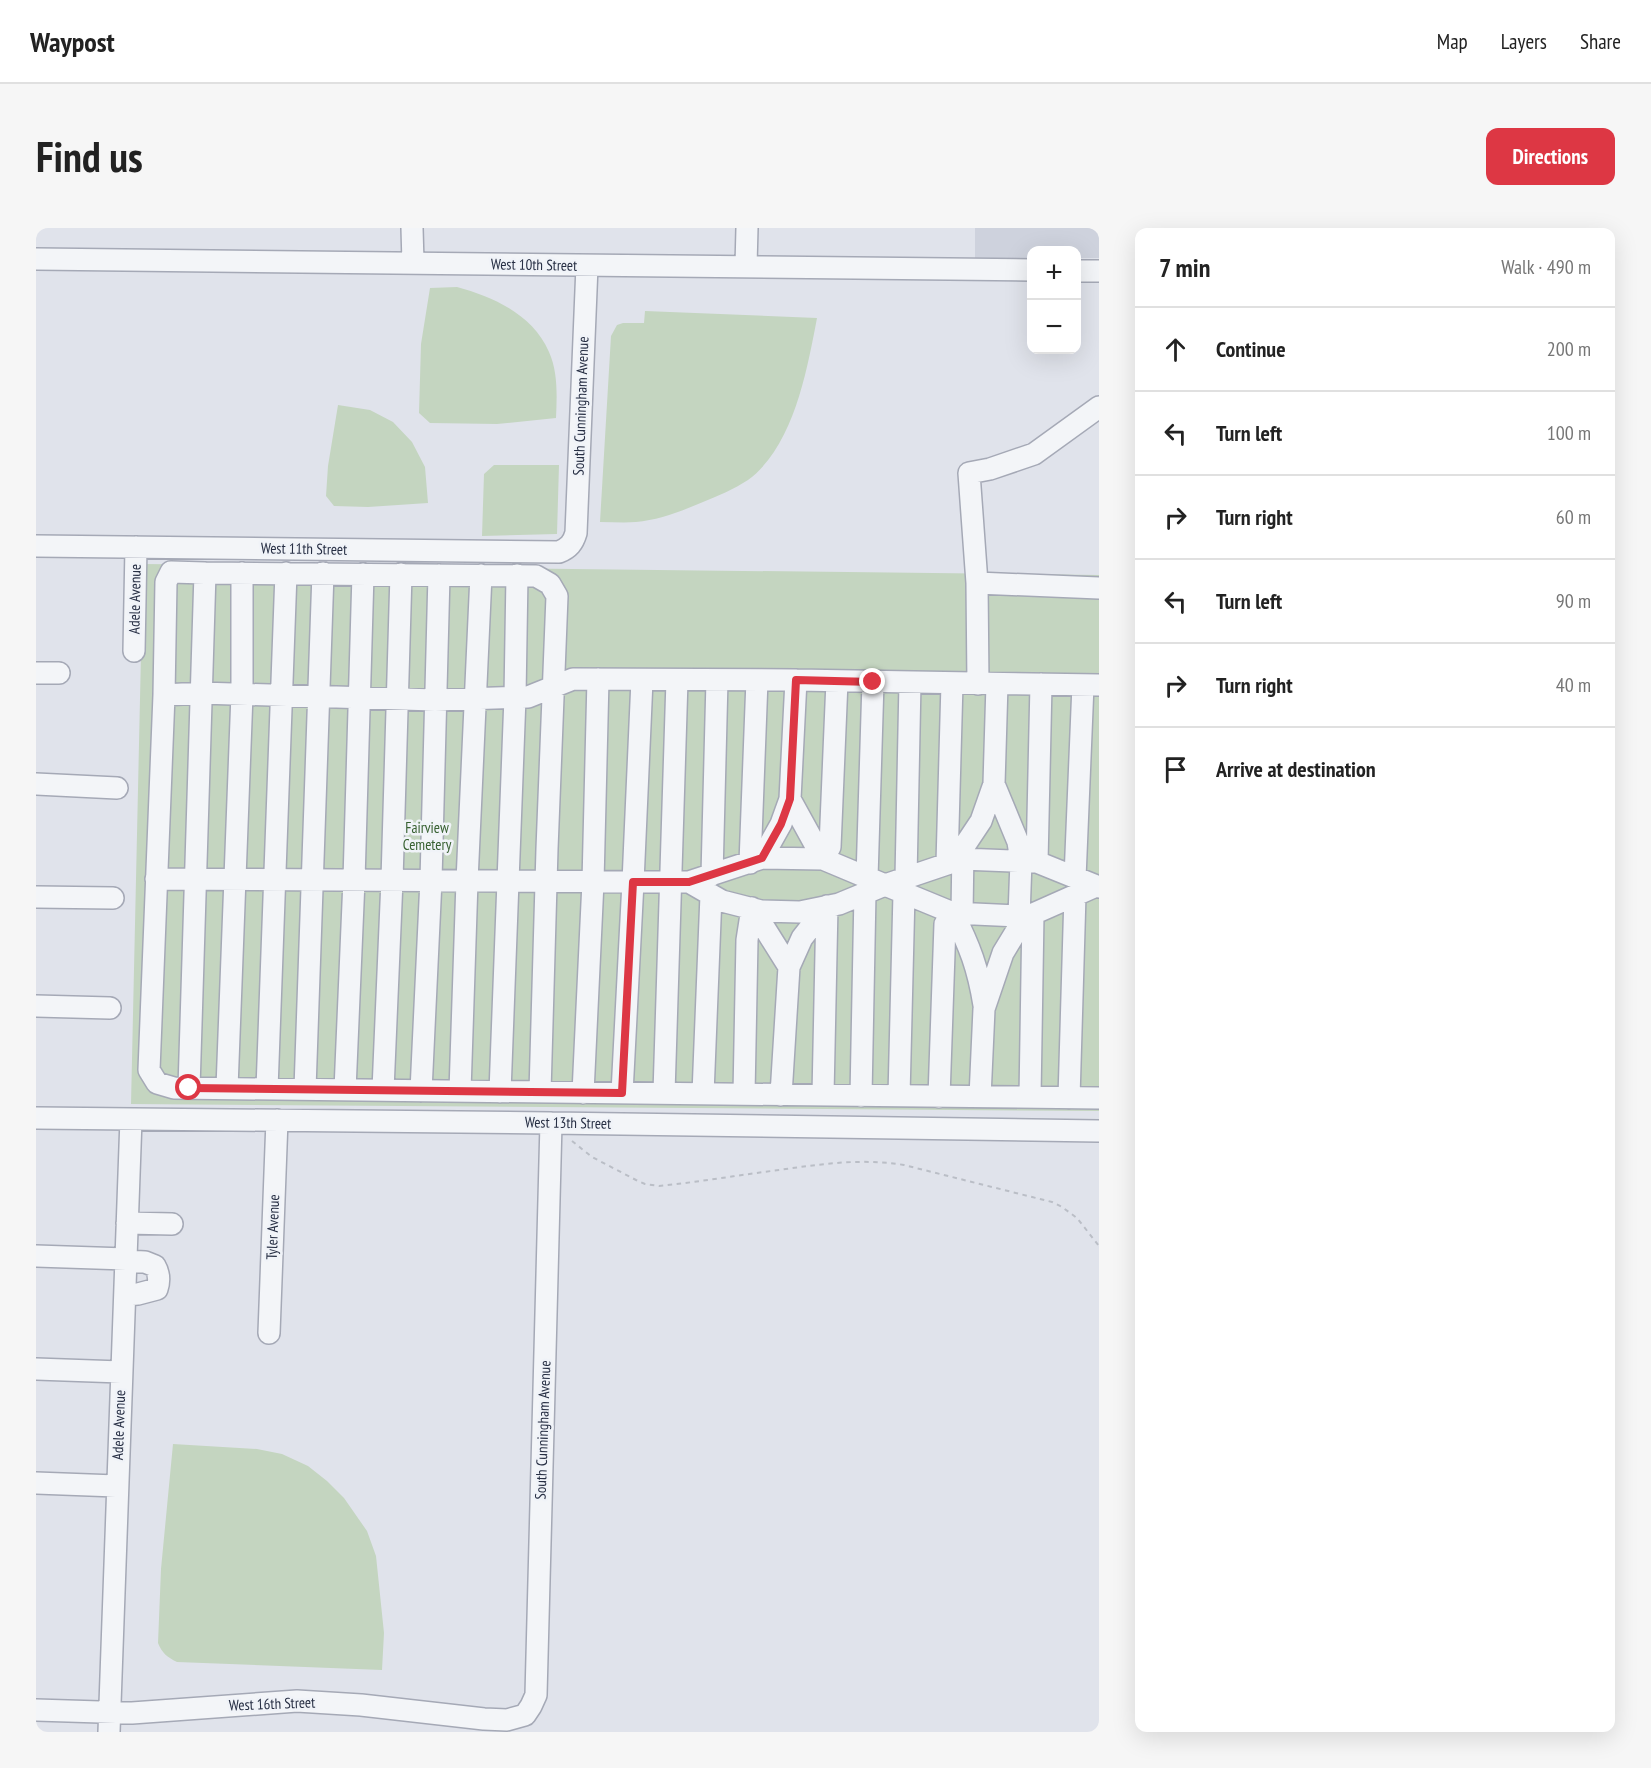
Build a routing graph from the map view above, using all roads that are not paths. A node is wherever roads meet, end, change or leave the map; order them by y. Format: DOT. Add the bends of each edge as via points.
graph roads {
  1 [pos="412,228"];
  2 [pos="747,228"];
  3 [pos="36,259"];
  4 [pos="413,263"];
  5 [pos="587,266"];
  6 [pos="746,267"];
  7 [pos="1027,270"];
  8 [pos="1081,271"];
  9 [pos="1099,271"];
  10 [pos="1099,407"];
  11 [pos="36,546"];
  12 [pos="571,546"];
  13 [pos="136,547"];
  14 [pos="205,573"];
  15 [pos="242,573"];
  16 [pos="286,573"];
  17 [pos="323,573"];
  18 [pos="363,574"];
  19 [pos="401,574"];
  20 [pos="439,575"];
  21 [pos="481,575"];
  22 [pos="517,576"];
  23 [pos="977,583"];
  24 [pos="1099,588"];
  25 [pos="134,651"];
  26 [pos="36,673"];
  27 [pos="59,673"];
  28 [pos="598,679"];
  29 [pos="642,680"];
  30 [pos="677,680"];
  31 [pos="717,680"];
  32 [pos="757,680"];
  33 [pos="796,680"];
  34 [pos="837,681"];
  35 [pos="873,682"];
  36 [pos="910,682"];
  37 [pos="952,683"];
  38 [pos="987,684"];
  39 [pos="1041,684"];
  40 [pos="1091,685"];
  41 [pos="553,688"];
  42 [pos="201,693"];
  43 [pos="242,694"];
  44 [pos="164,695"];
  45 [pos="281,696"];
  46 [pos="318,698"];
  47 [pos="360,698"];
  48 [pos="396,698"];
  49 [pos="515,698"];
  50 [pos="476,699"];
  51 [pos="435,700"];
  52 [pos="36,784"];
  53 [pos="994,784"];
  54 [pos="117,788"];
  55 [pos="790,799"];
  56 [pos="824,859"];
  57 [pos="756,861"];
  58 [pos="954,861"];
  59 [pos="1029,862"];
  60 [pos="156,879"];
  61 [pos="196,879"];
  62 [pos="234,879"];
  63 [pos="274,879"];
  64 [pos="313,880"];
  65 [pos="354,880"];
  66 [pos="392,880"];
  67 [pos="431,880"];
  68 [pos="467,881"];
  69 [pos="508,881"];
  70 [pos="546,881"];
  71 [pos="593,882"];
  72 [pos="633,882"];
  73 [pos="680,882"];
  74 [pos="712,885"];
  75 [pos="885,885"];
  76 [pos="1075,886"];
  77 [pos="1097,887"];
  78 [pos="36,897"];
  79 [pos="113,898"];
  80 [pos="827,906"];
  81 [pos="752,908"];
  82 [pos="957,914"];
  83 [pos="1026,915"];
  84 [pos="789,968"];
  85 [pos="36,1006"];
  86 [pos="110,1008"];
  87 [pos="984,1009"];
  88 [pos="189,1088"];
  89 [pos="227,1088"];
  90 [pos="267,1089"];
  91 [pos="305,1089"];
  92 [pos="345,1090"];
  93 [pos="382,1090"];
  94 [pos="421,1091"];
  95 [pos="460,1091"];
  96 [pos="500,1092"];
  97 [pos="540,1092"];
  98 [pos="583,1092"];
  99 [pos="622,1093"];
  100 [pos="664,1094"];
  101 [pos="703,1094"];
  102 [pos="744,1094"];
  103 [pos="781,1095"];
  104 [pos="824,1095"];
  105 [pos="861,1096"];
  106 [pos="899,1096"];
  107 [pos="939,1096"];
  108 [pos="980,1097"];
  109 [pos="1030,1098"];
  110 [pos="1069,1098"];
  111 [pos="1099,1098"];
  112 [pos="36,1118"];
  113 [pos="131,1119"];
  114 [pos="277,1120"];
  115 [pos="551,1127"];
  116 [pos="1099,1131"];
  117 [pos="127,1223"];
  118 [pos="172,1224"];
  119 [pos="36,1256"];
  120 [pos="126,1260"];
  121 [pos="124,1295"];
  122 [pos="269,1333"];
  123 [pos="36,1369"];
  124 [pos="121,1372"];
  125 [pos="36,1484"];
  126 [pos="116,1486"];
  127 [pos="36,1710"];
  128 [pos="507,1720"];
  129 [pos="109,1722"];
  1 -- 4 [label="street"];
  2 -- 6 [label="street"];
  3 -- 4 [label="street, West 10th Street"];
  4 -- 5 [label="street, West 10th Street"];
  5 -- 6 [label="street, West 10th Street"];
  5 -- 12 [label="street, South Cunningham Avenue" via="576,533"];
  6 -- 7 [label="street, West 10th Street"];
  8 -- 9 [label="street"];
  10 -- 23 [label="street" via="1034,454 969,473"];
  11 -- 13 [label="street, West 11th Street"];
  12 -- 13 [label="street, West 11th Street" via="559,552"];
  13 -- 25 [label="street, Adele Avenue"];
  14 -- 15 [label="street"];
  14 -- 42 [label="street"];
  14 -- 44 [label="street" via="171,572 166,582"];
  15 -- 16 [label="street"];
  15 -- 43 [label="street"];
  16 -- 17 [label="street"];
  16 -- 45 [label="street"];
  17 -- 18 [label="street"];
  17 -- 46 [label="street"];
  18 -- 19 [label="street"];
  18 -- 47 [label="street"];
  19 -- 20 [label="street"];
  19 -- 48 [label="street"];
  20 -- 21 [label="street"];
  20 -- 51 [label="street"];
  21 -- 22 [label="street"];
  21 -- 50 [label="street"];
  22 -- 41 [label="street" via="536,576 550,584 557,596"];
  22 -- 49 [label="street"];
  23 -- 24 [label="street"];
  23 -- 38 [label="street"];
  26 -- 27 [label="street"];
  28 -- 29 [label="street"];
  28 -- 41 [label="street" via="573,679"];
  28 -- 71 [label="street"];
  29 -- 30 [label="street"];
  29 -- 72 [label="street"];
  30 -- 31 [label="street"];
  30 -- 73 [label="street"];
  31 -- 32 [label="street"];
  31 -- 74 [label="street"];
  32 -- 33 [label="street"];
  32 -- 57 [label="street"];
  33 -- 34 [label="street"];
  33 -- 55 [label="street"];
  34 -- 35 [label="street"];
  34 -- 56 [label="street" via="830,847"];
  35 -- 36 [label="street"];
  35 -- 75 [label="street"];
  36 -- 37 [label="street"];
  36 -- 75 [label="street"];
  37 -- 38 [label="street"];
  37 -- 58 [label="street"];
  38 -- 39 [label="street"];
  38 -- 53 [label="street"];
  39 -- 40 [label="street"];
  39 -- 59 [label="street"];
  40 -- 76 [label="street"];
  41 -- 49 [label="street" via="528,698"];
  41 -- 70 [label="street"];
  42 -- 43 [label="street"];
  42 -- 44 [label="street"];
  42 -- 61 [label="street"];
  43 -- 45 [label="street"];
  43 -- 62 [label="street"];
  44 -- 60 [label="street"];
  45 -- 46 [label="street"];
  45 -- 63 [label="street"];
  46 -- 47 [label="street"];
  46 -- 64 [label="street"];
  47 -- 48 [label="street"];
  47 -- 65 [label="street"];
  48 -- 51 [label="street"];
  48 -- 66 [label="street"];
  49 -- 50 [label="street"];
  49 -- 69 [label="street"];
  50 -- 51 [label="street"];
  50 -- 68 [label="street"];
  51 -- 67 [label="street"];
  52 -- 54 [label="street"];
  53 -- 58 [label="street" via="981,821"];
  53 -- 59 [label="street"];
  55 -- 56 [label="street"];
  55 -- 57 [label="street" via="781,824"];
  56 -- 57 [label="street"];
  56 -- 75 [label="street"];
  57 -- 74 [label="street"];
  58 -- 59 [label="street"];
  58 -- 75 [label="street"];
  58 -- 82 [label="street"];
  59 -- 76 [label="street"];
  59 -- 83 [label="street"];
  60 -- 61 [label="street"];
  60 -- 88 [label="street" via="149,1070 157,1083"];
  61 -- 62 [label="street"];
  61 -- 88 [label="street"];
  62 -- 63 [label="street"];
  62 -- 89 [label="street"];
  63 -- 64 [label="street"];
  63 -- 90 [label="street"];
  64 -- 65 [label="street"];
  64 -- 91 [label="street"];
  65 -- 66 [label="street"];
  65 -- 92 [label="street"];
  66 -- 67 [label="street"];
  66 -- 93 [label="street"];
  67 -- 68 [label="street"];
  67 -- 94 [label="street"];
  68 -- 69 [label="street"];
  68 -- 95 [label="street"];
  69 -- 70 [label="street"];
  69 -- 96 [label="street"];
  70 -- 71 [label="street"];
  70 -- 97 [label="street"];
  71 -- 72 [label="street"];
  71 -- 98 [label="street"];
  72 -- 73 [label="street"];
  72 -- 99 [label="street"];
  73 -- 74 [label="street"];
  73 -- 100 [label="street"];
  74 -- 81 [label="street" via="722,901"];
  74 -- 101 [label="street"];
  75 -- 80 [label="street"];
  75 -- 82 [label="street"];
  75 -- 105 [label="street"];
  75 -- 106 [label="street"];
  76 -- 77 [label="street"];
  76 -- 83 [label="street"];
  76 -- 110 [label="street"];
  78 -- 79 [label="street"];
  80 -- 81 [label="street" via="800,912"];
  80 -- 84 [label="street" via="801,938"];
  80 -- 104 [label="street"];
  81 -- 84 [label="street"];
  81 -- 102 [label="street" via="747,940"];
  82 -- 83 [label="street"];
  82 -- 87 [label="street" via="979,976"];
  82 -- 107 [label="street" via="945,924"];
  83 -- 87 [label="street" via="1003,953"];
  83 -- 109 [label="street"];
  84 -- 103 [label="street"];
  85 -- 86 [label="street"];
  87 -- 108 [label="street"];
  88 -- 89 [label="street"];
  89 -- 90 [label="street"];
  90 -- 91 [label="street"];
  91 -- 92 [label="street"];
  92 -- 93 [label="street"];
  93 -- 94 [label="street"];
  94 -- 95 [label="street"];
  95 -- 96 [label="street"];
  96 -- 97 [label="street"];
  97 -- 98 [label="street"];
  98 -- 99 [label="street"];
  99 -- 100 [label="street"];
  100 -- 101 [label="street"];
  101 -- 102 [label="street"];
  102 -- 103 [label="street"];
  103 -- 104 [label="street"];
  104 -- 105 [label="street"];
  105 -- 106 [label="street"];
  106 -- 107 [label="street"];
  107 -- 108 [label="street"];
  108 -- 109 [label="street"];
  109 -- 110 [label="street"];
  110 -- 111 [label="street"];
  112 -- 113 [label="street, West 13th Street"];
  113 -- 114 [label="street, West 13th Street"];
  113 -- 117 [label="street, Adele Avenue"];
  114 -- 115 [label="street, West 13th Street"];
  114 -- 122 [label="street, Tyler Avenue"];
  115 -- 116 [label="street, West 13th Street"];
  115 -- 128 [label="street, South Cunningham Avenue" via="536,1695 525,1715"];
  117 -- 118 [label="street"];
  117 -- 120 [label="street, Adele Avenue"];
  119 -- 120 [label="street"];
  120 -- 121 [label="street, Adele Avenue"];
  120 -- 121 [label="street" via="155,1266 159,1283 157,1289"];
  121 -- 124 [label="street, Adele Avenue"];
  123 -- 124 [label="street"];
  124 -- 126 [label="street, Adele Avenue"];
  125 -- 126 [label="street"];
  126 -- 129 [label="street, Adele Avenue"];
  127 -- 129 [label="street, West 16th Street"];
  128 -- 129 [label="street, West 16th Street" via="297,1701 150,1712"];
}
